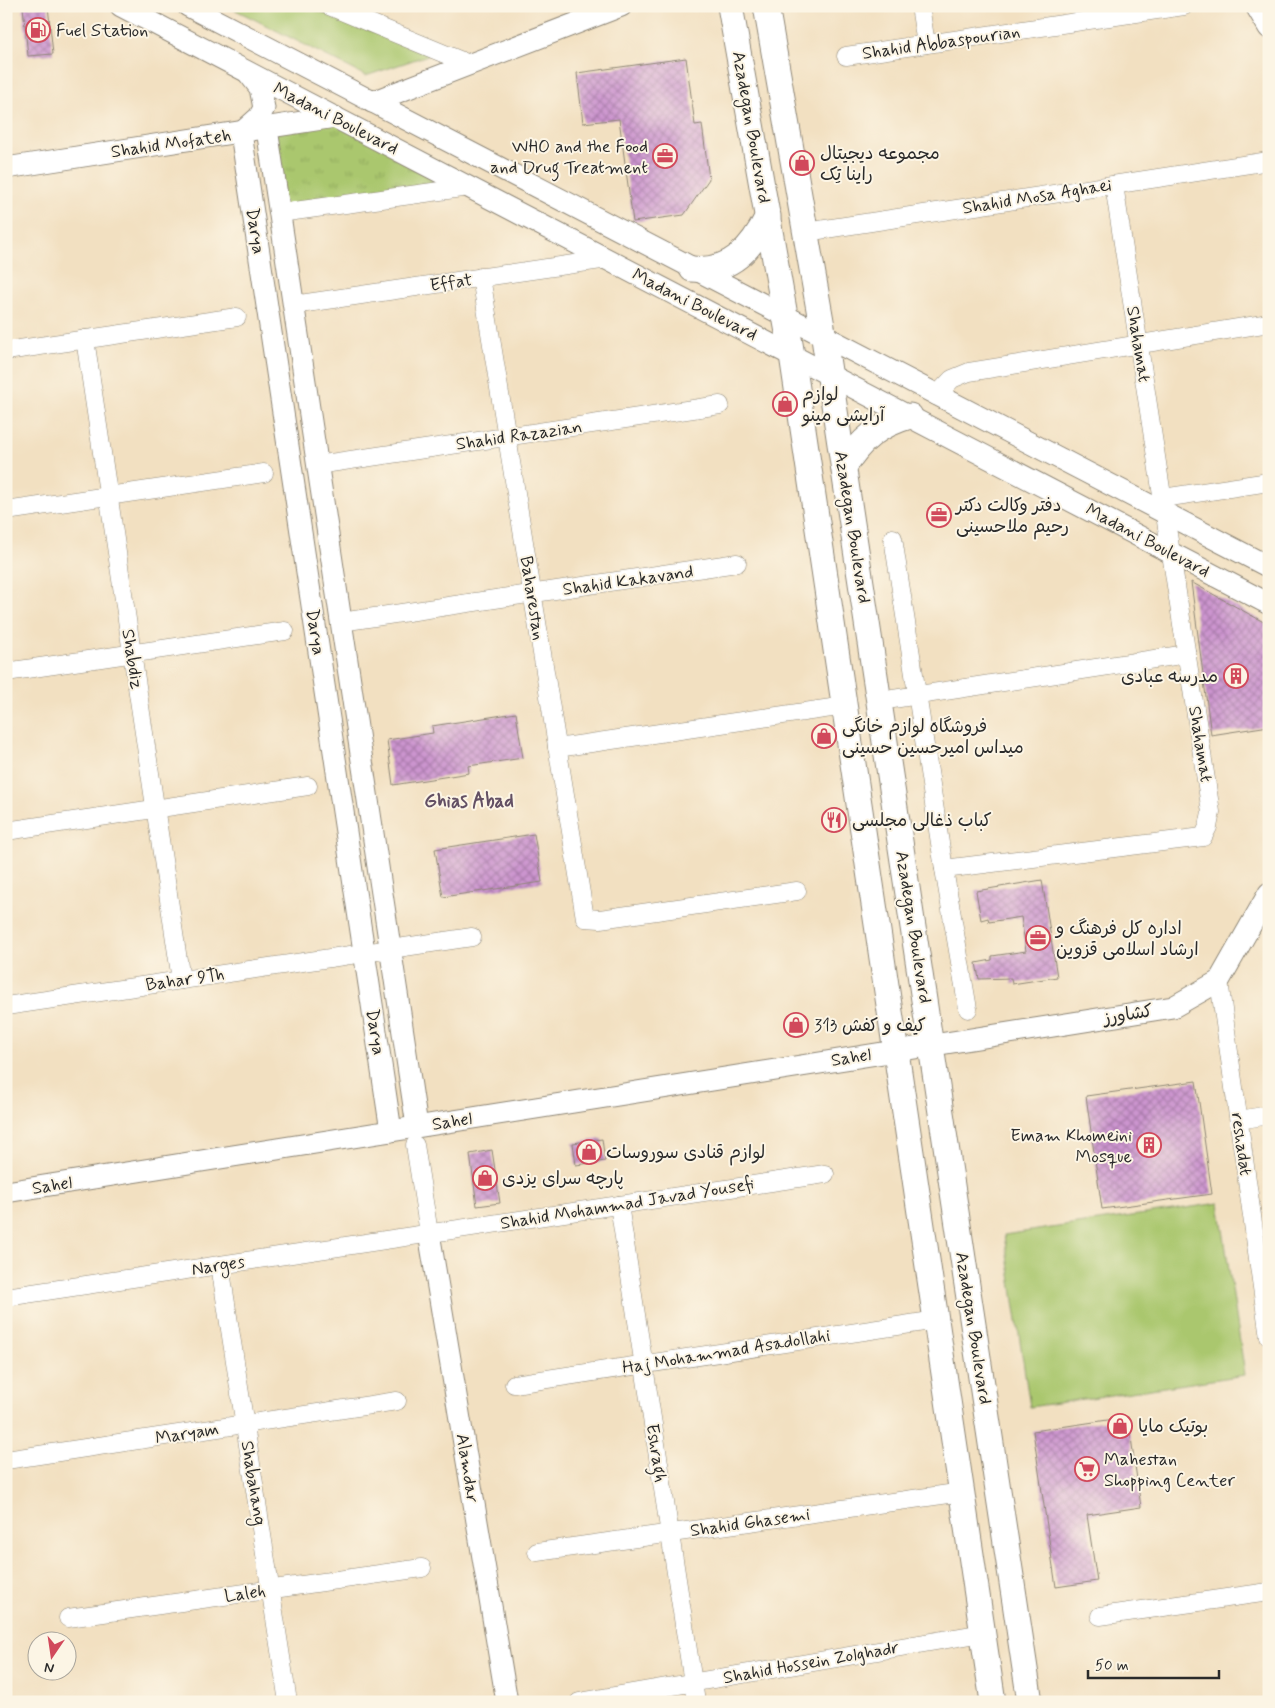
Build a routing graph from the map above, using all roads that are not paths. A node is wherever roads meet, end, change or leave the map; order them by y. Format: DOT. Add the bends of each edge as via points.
graph roads {
  1 [pos="121,6"];
  2 [pos="188,6"];
  3 [pos="329,6"];
  4 [pos="620,6"];
  5 [pos="730,6"];
  6 [pos="766,6"];
  7 [pos="920,6"];
  8 [pos="1184,6"];
  9 [pos="1256,6"];
  10 [pos="366,13"];
  11 [pos="1269,28"];
  12 [pos="246,36"];
  13 [pos="926,44"];
  14 [pos="846,56"];
  15 [pos="469,64"];
  16 [pos="239,68"];
  17 [pos="372,102"];
  18 [pos="335,118"];
  19 [pos="267,129"];
  20 [pos="241,133"];
  21 [pos="1269,161"];
  22 [pos="6,168"];
  23 [pos="1114,185"];
  24 [pos="469,187"];
  25 [pos="280,213"];
  26 [pos="768,216"];
  27 [pos="806,232"];
  28 [pos="608,259"];
  29 [pos="692,269"];
  30 [pos="481,278"];
  31 [pos="293,305"];
  32 [pos="237,317"];
  33 [pos="786,318"];
  34 [pos="1269,323"];
  35 [pos="824,338"];
  36 [pos="85,339"];
  37 [pos="1139,343"];
  38 [pos="6,350"];
  39 [pos="792,355"];
  40 [pos="830,375"];
  41 [pos="936,396"];
  42 [pos="720,406"];
  43 [pos="910,416"];
  44 [pos="506,437"];
  45 [pos="317,464"];
  46 [pos="844,467"];
  47 [pos="291,468"];
  48 [pos="264,472"];
  49 [pos="1269,482"];
  50 [pos="108,496"];
  51 [pos="1164,506"];
  52 [pos="6,510"];
  53 [pos="893,538"];
  54 [pos="1171,551"];
  55 [pos="737,564"];
  56 [pos="1269,567"];
  57 [pos="532,594"];
  58 [pos="1269,604"];
  59 [pos="341,622"];
  60 [pos="285,631"];
  61 [pos="132,653"];
  62 [pos="1187,654"];
  63 [pos="6,672"];
  64 [pos="917,695"];
  65 [pos="880,701"];
  66 [pos="845,706"];
  67 [pos="558,748"];
  68 [pos="364,778"];
  69 [pos="338,781"];
  70 [pos="308,786"];
  71 [pos="155,808"];
  72 [pos="6,831"];
  73 [pos="944,869"];
  74 [pos="797,891"];
  75 [pos="1269,893"];
  76 [pos="472,937"];
  77 [pos="390,949"];
  78 [pos="364,953"];
  79 [pos="181,980"];
  80 [pos="1219,981"];
  81 [pos="6,1006"];
  82 [pos="968,1009"];
  83 [pos="931,1044"];
  84 [pos="897,1049"];
  85 [pos="1269,1115"];
  86 [pos="1239,1120"];
  87 [pos="391,1131"];
  88 [pos="416,1135"];
  89 [pos="824,1174"];
  90 [pos="6,1192"];
  91 [pos="619,1204"];
  92 [pos="430,1233"];
  93 [pos="220,1265"];
  94 [pos="1264,1275"];
  95 [pos="6,1297"];
  96 [pos="938,1320"];
  97 [pos="1269,1337"];
  98 [pos="644,1364"];
  99 [pos="514,1384"];
  100 [pos="396,1401"];
  101 [pos="245,1424"];
  102 [pos="6,1460"];
  103 [pos="962,1492"];
  104 [pos="670,1533"];
  105 [pos="537,1552"];
  106 [pos="422,1568"];
  107 [pos="270,1589"];
  108 [pos="1269,1592"];
  109 [pos="1100,1616"];
  110 [pos="68,1618"];
  111 [pos="983,1632"];
  112 [pos="693,1682"];
  113 [pos="288,1702"];
  114 [pos="507,1702"];
  115 [pos="579,1702"];
  116 [pos="696,1702"];
  117 [pos="993,1702"];
  118 [pos="1030,1702"];
  1 -- 16 [label="street, Madani Boulevard"];
  2 -- 12 [label="street, Madani Boulevard"];
  3 -- 10 [label="street"];
  4 -- 15 [label="street"];
  5 -- 26 [label="main road, Azadegan Boulevard"];
  6 -- 27 [label="main road, Azadegan Boulevard"];
  7 -- 13 [label="street"];
  8 -- 13 [label="street, Shahid Abbaspourian"];
  9 -- 11 [label="street"];
  10 -- 15 [label="street"];
  12 -- 16 [label="street"];
  12 -- 17 [label="street, Madani Boulevard"];
  13 -- 14 [label="street, Shahid Abbaspourian"];
  15 -- 17 [label="street"];
  16 -- 18 [label="street, Madani Boulevard"];
  16 -- 20 [label="street" via="260,88 264,108"];
  17 -- 29 [label="street, Madani Boulevard"];
  18 -- 19 [label="street, Shahid Mofateh"];
  18 -- 24 [label="street, Madani Boulevard"];
  19 -- 20 [label="street, Shahid Mofateh"];
  19 -- 25 [label="street, Darya"];
  20 -- 22 [label="street, Shahid Mofateh"];
  20 -- 47 [label="street, Darya"];
  21 -- 23 [label="street, Shahid Mosa Aghaei"];
  23 -- 27 [label="street, Shahid Mosa Aghaei"];
  23 -- 37 [label="street, Shahamat"];
  24 -- 25 [label="street"];
  24 -- 28 [label="street, Madani Boulevard"];
  25 -- 31 [label="street, Darya"];
  26 -- 29 [label="main road" via="750,246 738,257 707,271"];
  26 -- 33 [label="main road, Azadegan Boulevard"];
  27 -- 35 [label="main road, Azadegan Boulevard"];
  28 -- 30 [label="street, Effat"];
  28 -- 39 [label="street, Madani Boulevard"];
  29 -- 33 [label="street, Madani Boulevard"];
  30 -- 31 [label="street, Effat"];
  30 -- 44 [label="street, Baharestan"];
  31 -- 45 [label="street, Darya"];
  32 -- 36 [label="street"];
  33 -- 35 [label="street, Madani Boulevard"];
  33 -- 39 [label="main road, Azadegan Boulevard"];
  34 -- 37 [label="street"];
  35 -- 40 [label="main road, Azadegan Boulevard"];
  35 -- 41 [label="street, Madani Boulevard"];
  36 -- 38 [label="street"];
  36 -- 50 [label="street, Shabdiz"];
  37 -- 41 [label="street" via="958,375"];
  37 -- 51 [label="street, Shahamat"];
  39 -- 40 [label="street, Madani Boulevard"];
  39 -- 66 [label="main road, Azadegan Boulevard"];
  40 -- 43 [label="street, Madani Boulevard"];
  40 -- 46 [label="main road, Azadegan Boulevard"];
  41 -- 51 [label="street, Madani Boulevard"];
  42 -- 44 [label="street, Shahid Razazian"];
  43 -- 46 [label="main road" via="889,422 871,433 855,448"];
  43 -- 54 [label="street, Madani Boulevard"];
  44 -- 45 [label="street, Shahid Razazian"];
  44 -- 57 [label="street, Baharestan"];
  45 -- 47 [label="street"];
  45 -- 59 [label="street, Darya"];
  46 -- 65 [label="main road, Azadegan Boulevard"];
  47 -- 69 [label="street, Darya"];
  48 -- 50 [label="street"];
  49 -- 51 [label="street"];
  50 -- 52 [label="street"];
  50 -- 61 [label="street, Shabdiz"];
  51 -- 54 [label="street, Shahamat"];
  51 -- 56 [label="street, Madani Boulevard"];
  53 -- 64 [label="street"];
  54 -- 58 [label="street, Madani Boulevard"];
  54 -- 62 [label="street, Shahamat"];
  55 -- 57 [label="street, Shahid Kakavand"];
  57 -- 59 [label="street, Shahid Kakavand"];
  57 -- 67 [label="street, Baharestan"];
  59 -- 68 [label="street, Darya"];
  60 -- 61 [label="street"];
  61 -- 63 [label="street"];
  61 -- 71 [label="street, Shabdiz"];
  62 -- 64 [label="street"];
  62 -- 73 [label="street, Shahamat" via="1211,812 1203,837"];
  64 -- 65 [label="street"];
  64 -- 73 [label="street"];
  65 -- 83 [label="main road, Azadegan Boulevard"];
  66 -- 67 [label="street"];
  66 -- 84 [label="main road, Azadegan Boulevard"];
  67 -- 74 [label="street, Baharestan" via="585,918 600,919"];
  68 -- 69 [label="street"];
  68 -- 77 [label="street, Darya"];
  69 -- 78 [label="street, Darya"];
  70 -- 71 [label="street"];
  71 -- 72 [label="street"];
  71 -- 79 [label="street, Shabdiz"];
  73 -- 82 [label="street"];
  75 -- 80 [label="street"];
  76 -- 77 [label="street, Bahar 9Th"];
  77 -- 78 [label="street, Bahar 9Th"];
  77 -- 88 [label="street, Darya"];
  78 -- 79 [label="street, Bahar 9Th"];
  78 -- 87 [label="street, Darya"];
  79 -- 81 [label="street, Bahar 9Th"];
  80 -- 83 [label="street, کشاورز" via="1173,1007"];
  80 -- 86 [label="street, reshadat"];
  83 -- 84 [label="street, کشاورز"];
  83 -- 118 [label="main road, Azadegan Boulevard"];
  84 -- 88 [label="street, Sahel"];
  84 -- 96 [label="main road, Azadegan Boulevard"];
  85 -- 86 [label="street"];
  86 -- 94 [label="street, reshadat"];
  87 -- 88 [label="street, Sahel"];
  87 -- 90 [label="street, Sahel"];
  88 -- 92 [label="street"];
  89 -- 91 [label="street, Shahid Mohammad Javad Yousefi"];
  91 -- 92 [label="street, Shahid Mohammad Javad Yousefi"];
  91 -- 98 [label="street, Eshragh"];
  92 -- 93 [label="street, Narges"];
  92 -- 114 [label="street, Alamdar"];
  93 -- 95 [label="street, Narges"];
  93 -- 101 [label="street, Shabahang"];
  94 -- 97 [label="street, reshadat"];
  96 -- 98 [label="street, Haj Mohammad Asadollahi"];
  96 -- 103 [label="main road, Azadegan Boulevard"];
  98 -- 99 [label="street, Haj Mohammad Asadollahi"];
  98 -- 104 [label="street, Eshragh"];
  100 -- 101 [label="street, Maryam"];
  101 -- 102 [label="street, Maryam"];
  101 -- 107 [label="street, Shabahang"];
  103 -- 104 [label="street, Shahid Ghasemi"];
  103 -- 111 [label="main road, Azadegan Boulevard"];
  104 -- 105 [label="street, Shahid Ghasemi"];
  104 -- 112 [label="street, Eshragh"];
  106 -- 107 [label="street, Laleh"];
  107 -- 110 [label="street, Laleh"];
  107 -- 113 [label="street, Shabahang"];
  108 -- 109 [label="street"];
  111 -- 112 [label="street, Shahid Hossein Zolghadr"];
  111 -- 117 [label="main road, Azadegan Boulevard"];
  112 -- 115 [label="street, Shahid Hossein Zolghadr"];
  112 -- 116 [label="street, Eshragh"];
}
